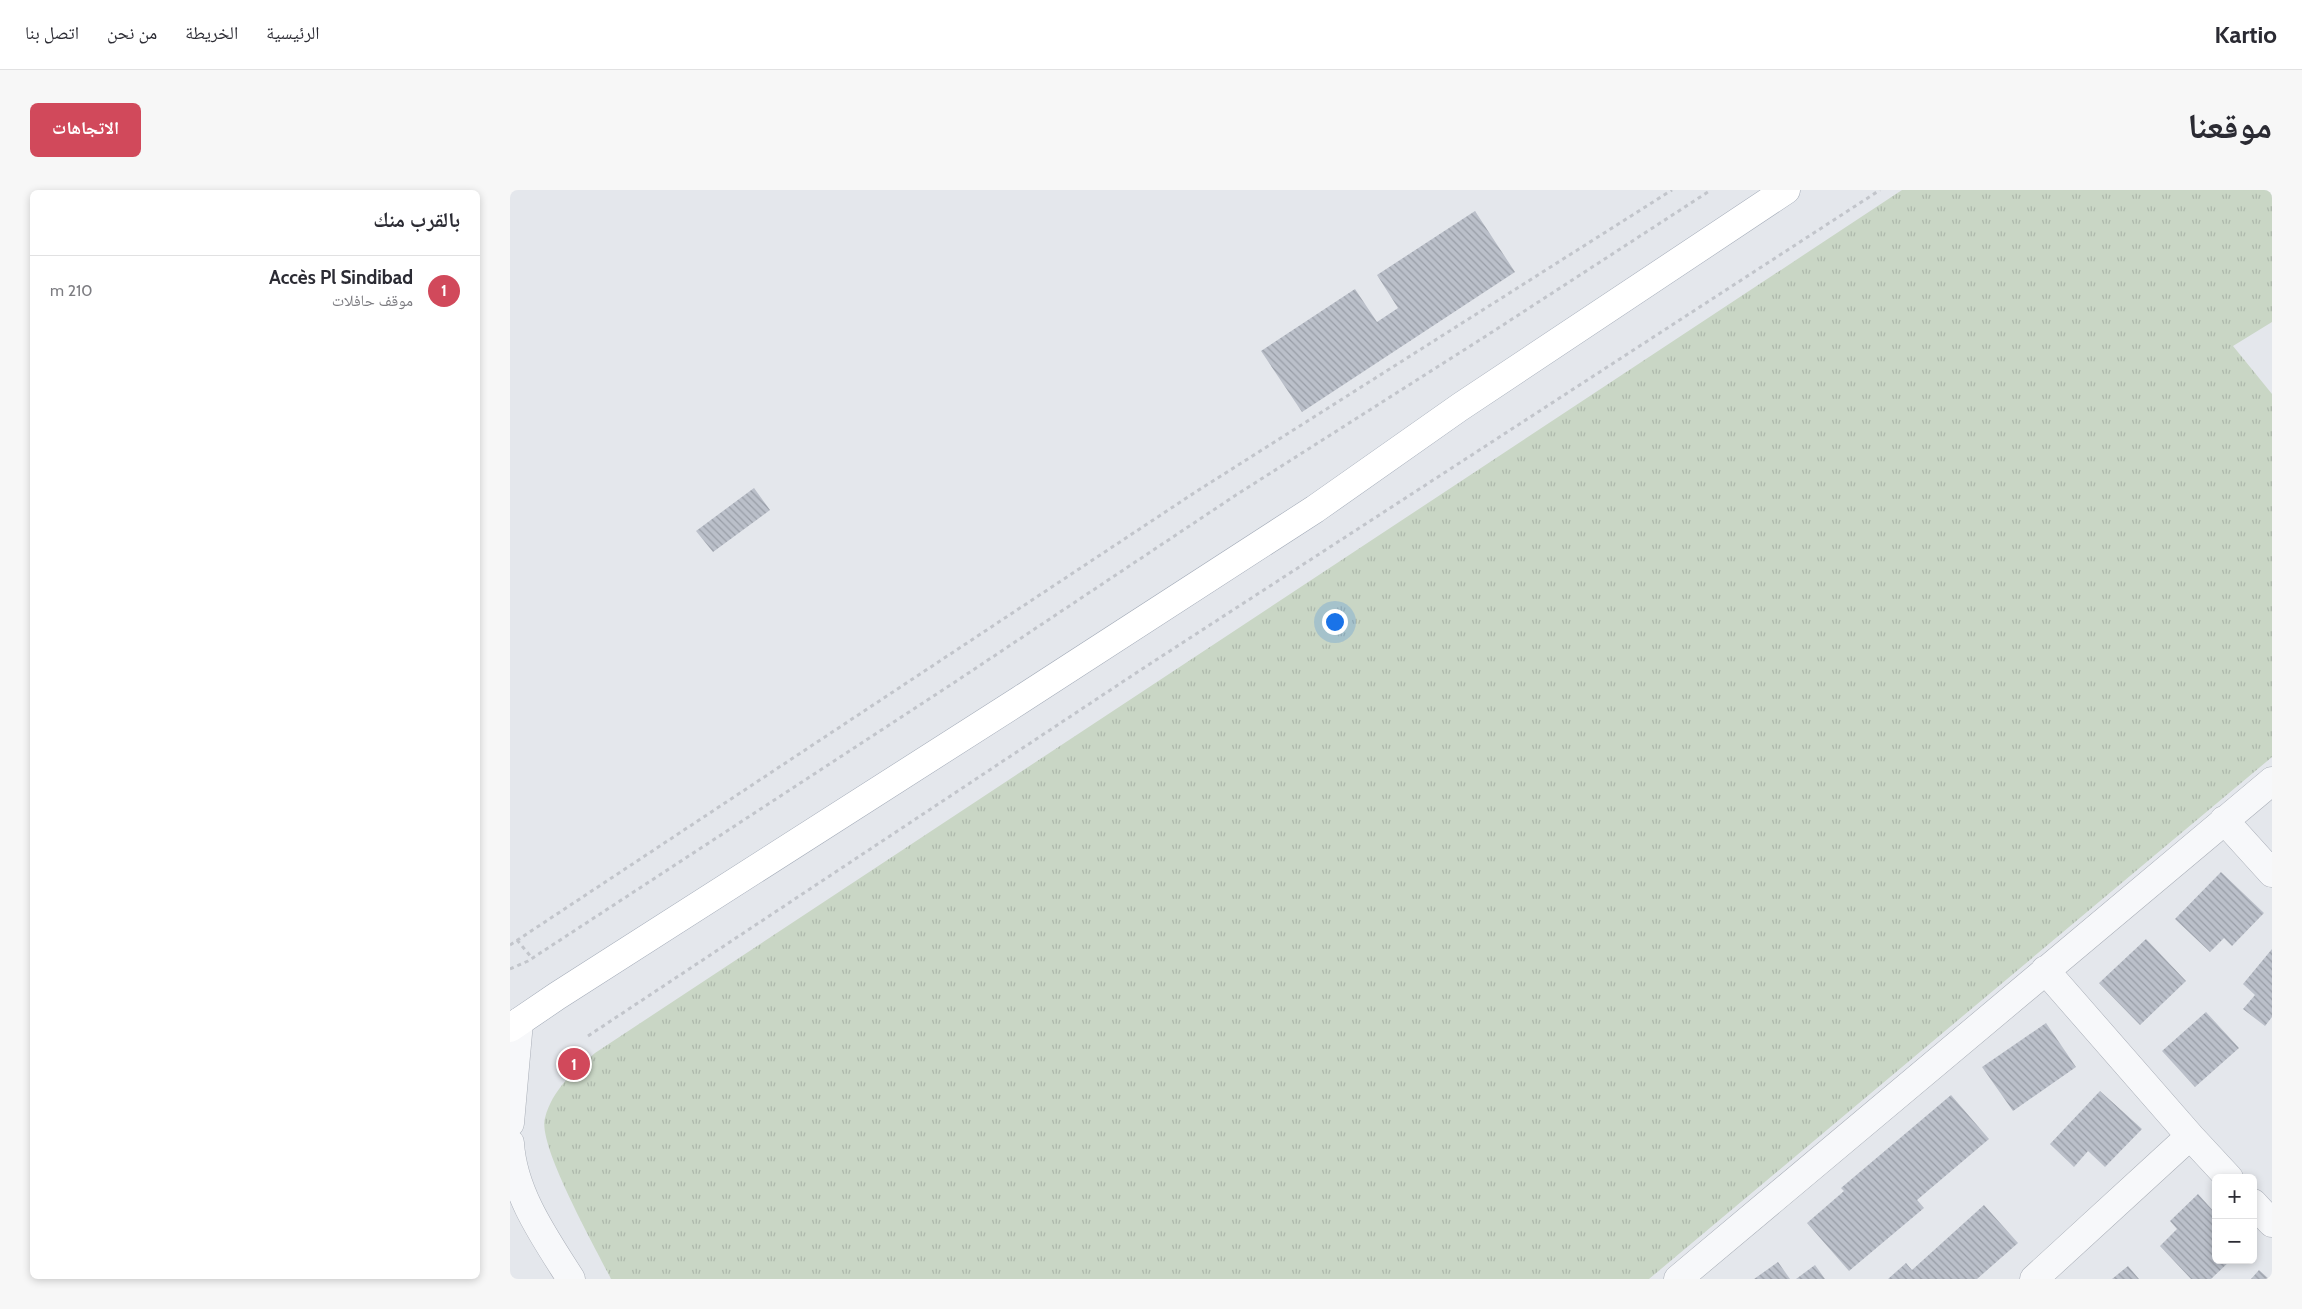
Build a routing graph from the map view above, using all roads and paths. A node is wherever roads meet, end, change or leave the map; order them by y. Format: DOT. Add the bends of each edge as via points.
graph roads {
  1 [pos="1672,190"];
  2 [pos="1711,190"];
  3 [pos="1786,190"];
  4 [pos="1880,190"];
  5 [pos="2272,780"];
  6 [pos="2224,820"];
  7 [pos="2272,873"];
  8 [pos="517,940"];
  9 [pos="510,945"];
  10 [pos="532,958"];
  11 [pos="510,968"];
  12 [pos="2045,970"];
  13 [pos="514,1025"];
  14 [pos="588,1036"];
  15 [pos="510,1123"];
  16 [pos="2190,1136"];
  17 [pos="510,1143"];
  18 [pos="2225,1174"];
  19 [pos="2257,1207"];
  20 [pos="2272,1222"];
  21 [pos="571,1279"];
  22 [pos="1678,1279"];
  23 [pos="2034,1279"];
  1 -- 8 [label="path" via="1194,493"];
  2 -- 10 [label="path" via="1236,495"];
  3 -- 13 [label="main road" via="1460,407 1315,509"];
  4 -- 14 [label="path" via="1139,671"];
  5 -- 6 [label="street"];
  6 -- 7 [label="street"];
  6 -- 12 [label="street"];
  8 -- 9 [label="path"];
  8 -- 10 [label="path"];
  10 -- 11 [label="path"];
  12 -- 16 [label="street"];
  12 -- 22 [label="street"];
  13 -- 15 [label="street"];
  16 -- 18 [label="street"];
  16 -- 23 [label="street"];
  17 -- 21 [label="street" via="517,1178 527,1203"];
  19 -- 20 [label="street"];
}
